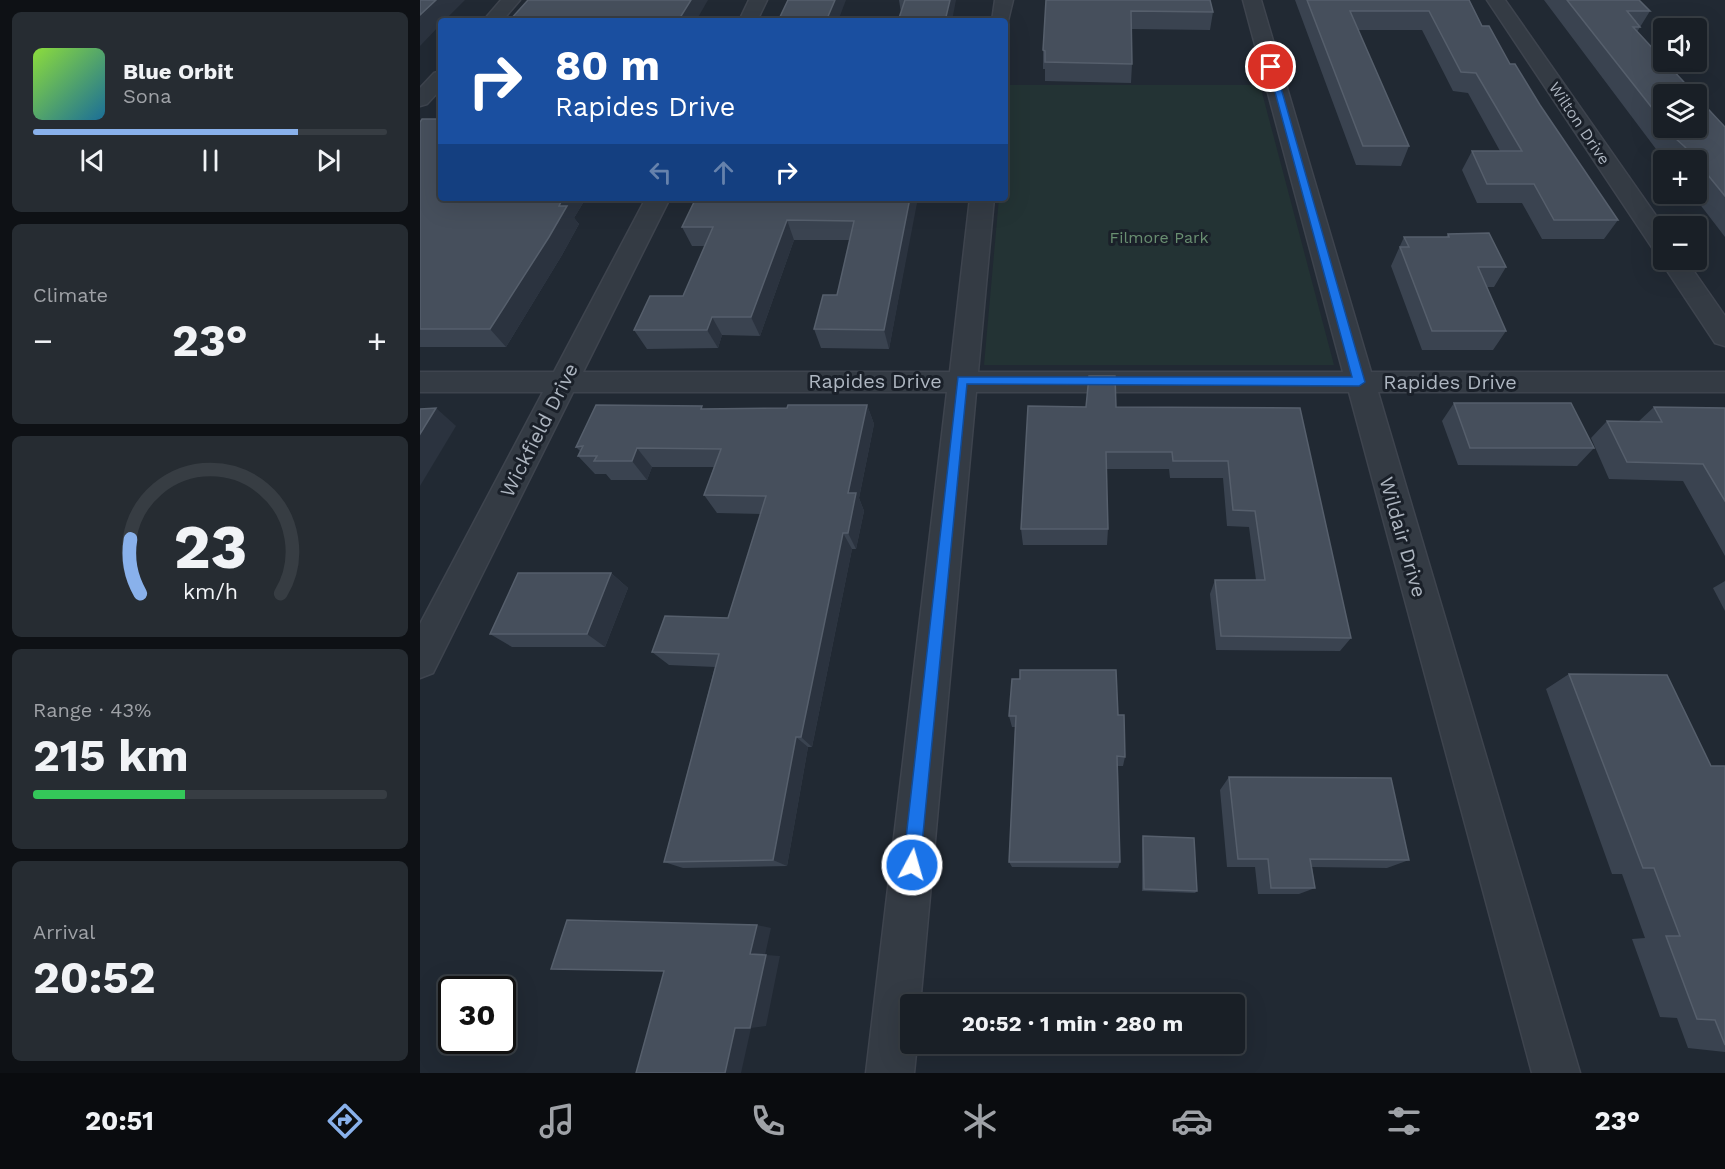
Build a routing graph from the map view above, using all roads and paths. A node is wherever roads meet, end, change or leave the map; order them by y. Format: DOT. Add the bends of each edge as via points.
graph roads {
  1 [pos="511,0"];
  2 [pos="758,0"];
  3 [pos="1004,0"];
  4 [pos="1252,0"];
  5 [pos="1496,0"];
  6 [pos="495,18"];
  7 [pos="749,18"];
  8 [pos="1001,18"];
  9 [pos="438,80"];
  10 [pos="420,100"];
  11 [pos="656,201"];
  12 [pos="982,201"];
  13 [pos="1653,230"];
  14 [pos="1680,270"];
  15 [pos="1725,336"];
  16 [pos="962,380"];
  17 [pos="1725,381"];
  18 [pos="420,382"];
  19 [pos="564,382"];
  20 [pos="1359,382"];
  21 [pos="420,661"];
  22 [pos="890,1073"];
  23 [pos="1556,1073"];
  1 -- 6 [label="street"];
  2 -- 7 [label="street"];
  3 -- 8 [label="street"];
  4 -- 20 [label="street, Wildair Drive"];
  5 -- 13 [label="street, Wilton Drive"];
  9 -- 10 [label="street"];
  11 -- 19 [label="street, Wickfield Drive"];
  12 -- 16 [label="street"];
  14 -- 15 [label="street"];
  16 -- 19 [label="street, Rapides Drive"];
  16 -- 20 [label="street, Rapides Drive"];
  16 -- 22 [label="street"];
  17 -- 20 [label="street, Rapides Drive"];
  18 -- 19 [label="street, Rapides Drive"];
  19 -- 21 [label="street, Wickfield Drive"];
  20 -- 23 [label="street, Wildair Drive"];
}
